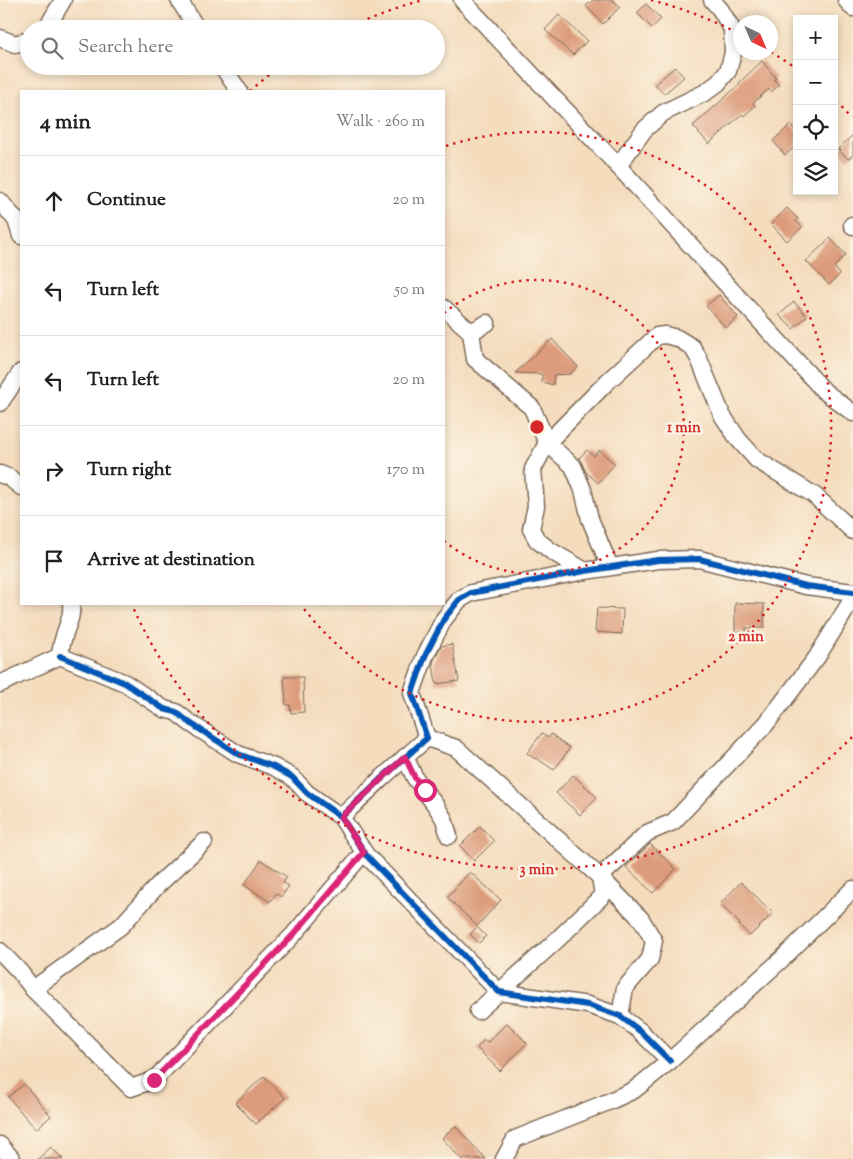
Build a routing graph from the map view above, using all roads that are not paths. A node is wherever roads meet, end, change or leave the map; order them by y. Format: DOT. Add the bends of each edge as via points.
graph roads {
  1 [pos="63,0"];
  2 [pos="179,0"];
  3 [pos="462,0"];
  4 [pos="712,0"];
  5 [pos="846,0"];
  6 [pos="853,8"];
  7 [pos="51,20"];
  8 [pos="191,20"];
  9 [pos="0,38"];
  10 [pos="20,43"];
  11 [pos="228,75"];
  12 [pos="238,90"];
  13 [pos="618,166"];
  14 [pos="0,201"];
  15 [pos="20,233"];
  16 [pos="445,309"];
  17 [pos="487,323"];
  18 [pos="471,332"];
  19 [pos="20,374"];
  20 [pos="0,404"];
  21 [pos="853,413"];
  22 [pos="547,443"];
  23 [pos="0,474"];
  24 [pos="20,487"];
  25 [pos="853,531"];
  26 [pos="610,568"];
  27 [pos="584,571"];
  28 [pos="853,592"];
  29 [pos="853,598"];
  30 [pos="71,605"];
  31 [pos="60,656"];
  32 [pos="0,684"];
  33 [pos="427,738"];
  34 [pos="405,757"];
  35 [pos="341,817"];
  36 [pos="448,836"];
  37 [pos="204,842"];
  38 [pos="364,852"];
  39 [pos="600,877"];
  40 [pos="853,889"];
  41 [pos="0,951"];
  42 [pos="33,989"];
  43 [pos="500,992"];
  44 [pos="478,1011"];
  45 [pos="620,1016"];
  46 [pos="670,1061"];
  47 [pos="0,1144"];
  48 [pos="12,1159"];
  49 [pos="504,1159"];
  1 -- 7 [label="street"];
  2 -- 8 [label="street"];
  3 -- 13 [label="street"];
  4 -- 13 [label="street" via="732,29 733,53 728,71 706,92 663,113 644,130"];
  5 -- 6 [label="street"];
  9 -- 10 [label="street" via="15,44"];
  11 -- 12 [label="street"];
  13 -- 21 [label="street" via="824,391"];
  14 -- 15 [label="street" via="16,220"];
  16 -- 18 [label="street"];
  17 -- 18 [label="street"];
  18 -- 22 [label="street" via="475,358 532,408"];
  19 -- 20 [label="street"];
  22 -- 25 [label="street" via="657,336 677,338 692,347 722,415 757,460 814,495"];
  22 -- 26 [label="street" via="573,466"];
  22 -- 27 [label="street" via="533,469 536,506 531,528 536,540"];
  23 -- 24 [label="street"];
  26 -- 27 [label="street"];
  26 -- 28 [label="street" via="658,560 699,559 806,586"];
  27 -- 33 [label="street" via="470,593 459,600 444,619 425,656 412,693"];
  29 -- 39 [label="street" via="817,657 766,724 673,822 647,833"];
  30 -- 31 [label="street"];
  31 -- 32 [label="street"];
  31 -- 35 [label="street" via="125,683 164,709 176,712 238,754 292,777 307,793"];
  33 -- 34 [label="street"];
  33 -- 39 [label="street" via="456,748"];
  34 -- 35 [label="street"];
  34 -- 36 [label="street" via="415,778 444,819"];
  35 -- 38 [label="street"];
  37 -- 42 [label="street" via="121,926"];
  38 -- 42 [label="street" via="294,934 154,1080 131,1088"];
  38 -- 43 [label="street"];
  39 -- 43 [label="street" via="603,895"];
  39 -- 45 [label="street" via="641,919 654,941 650,959 625,988"];
  40 -- 46 [label="street"];
  41 -- 42 [label="street"];
  43 -- 44 [label="street"];
  43 -- 45 [label="street" via="588,1005"];
  45 -- 46 [label="street"];
  46 -- 49 [label="street" via="634,1090 515,1139"];
  47 -- 48 [label="street"];
}
